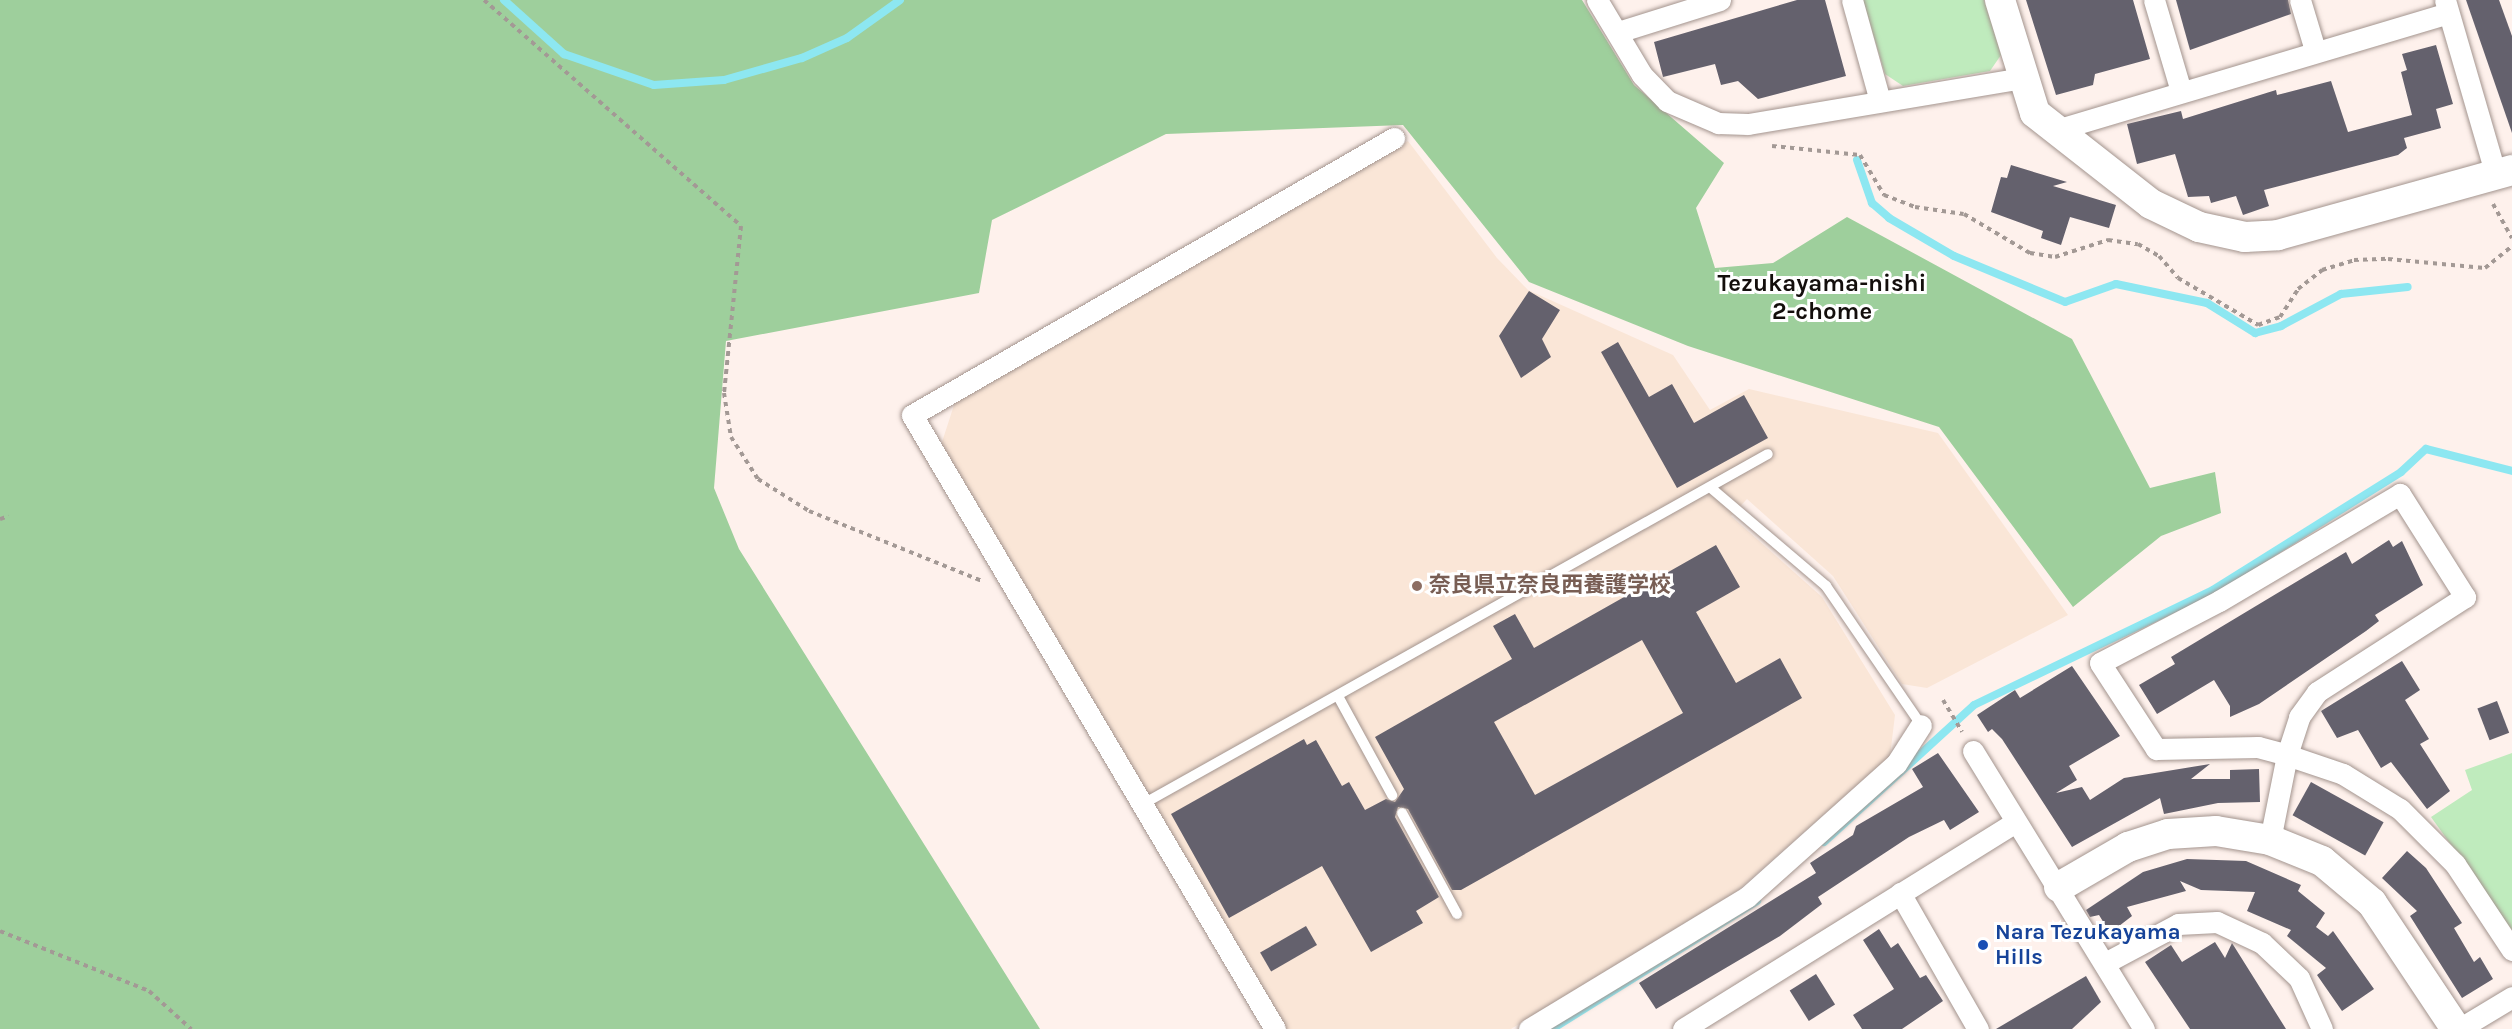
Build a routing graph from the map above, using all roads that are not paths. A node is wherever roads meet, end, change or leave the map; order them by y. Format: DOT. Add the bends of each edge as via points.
graph roads {
  1 [pos="1597,0"];
  2 [pos="1720,0"];
  3 [pos="1851,0"];
  4 [pos="2000,0"];
  5 [pos="2154,0"];
  6 [pos="2300,0"];
  7 [pos="2446,7"];
  8 [pos="1618,32"];
  9 [pos="2315,50"];
  10 [pos="2023,78"];
  11 [pos="2181,91"];
  12 [pos="1880,101"];
  13 [pos="2056,130"];
  14 [pos="1394,138"];
  15 [pos="2498,174"];
  16 [pos="1768,454"];
  17 [pos="1711,488"];
  18 [pos="1340,698"];
  19 [pos="1921,724"];
  20 [pos="1973,751"];
  21 [pos="2287,756"];
  22 [pos="1392,795"];
  23 [pos="1143,804"];
  24 [pos="1402,813"];
  25 [pos="2014,822"];
  26 [pos="2270,840"];
  27 [pos="2059,887"];
  28 [pos="1900,893"];
  29 [pos="1456,914"];
  30 [pos="2512,950"];
  31 [pos="2105,963"];
  32 [pos="2512,997"];
  33 [pos="1973,1027"];
  34 [pos="1275,1029"];
  35 [pos="1529,1029"];
  36 [pos="1683,1029"];
  37 [pos="2144,1029"];
  38 [pos="2322,1029"];
  39 [pos="2458,1029"];
  1 -- 8 [label="street"];
  2 -- 8 [label="street"];
  3 -- 12 [label="street"];
  4 -- 10 [label="street"];
  5 -- 11 [label="street"];
  6 -- 9 [label="street"];
  7 -- 9 [label="street"];
  7 -- 15 [label="street"];
  8 -- 12 [label="street" via="1642,75 1667,101 1718,123 1749,124"];
  9 -- 11 [label="street"];
  10 -- 12 [label="street"];
  10 -- 13 [label="street" via="2035,113"];
  11 -- 13 [label="street"];
  13 -- 15 [label="street" via="2151,204 2199,227 2245,237 2313,228"];
  14 -- 23 [label="street" via="912,415"];
  16 -- 17 [label="lane"];
  17 -- 18 [label="lane"];
  17 -- 19 [label="lane" via="1826,586"];
  18 -- 22 [label="lane"];
  18 -- 23 [label="lane"];
  19 -- 35 [label="street" via="1896,764 1747,897"];
  20 -- 25 [label="street"];
  21 -- 21 [label="street" via="2299,717 2317,692 2465,597 2400,494 2218,601 2100,663 2156,749 2258,747"];
  21 -- 26 [label="street"];
  21 -- 30 [label="street" via="2343,774 2400,809 2455,864"];
  23 -- 34 [label="street"];
  24 -- 29 [label="lane"];
  25 -- 27 [label="street"];
  25 -- 28 [label="street"];
  26 -- 27 [label="street" via="2216,831 2168,834 2128,847"];
  26 -- 39 [label="street" via="2322,861 2372,903"];
  27 -- 31 [label="street"];
  28 -- 33 [label="street"];
  28 -- 36 [label="street"];
  31 -- 37 [label="street"];
  31 -- 38 [label="street" via="2178,924 2217,922 2262,943 2299,978"];
  32 -- 39 [label="street"];
}
